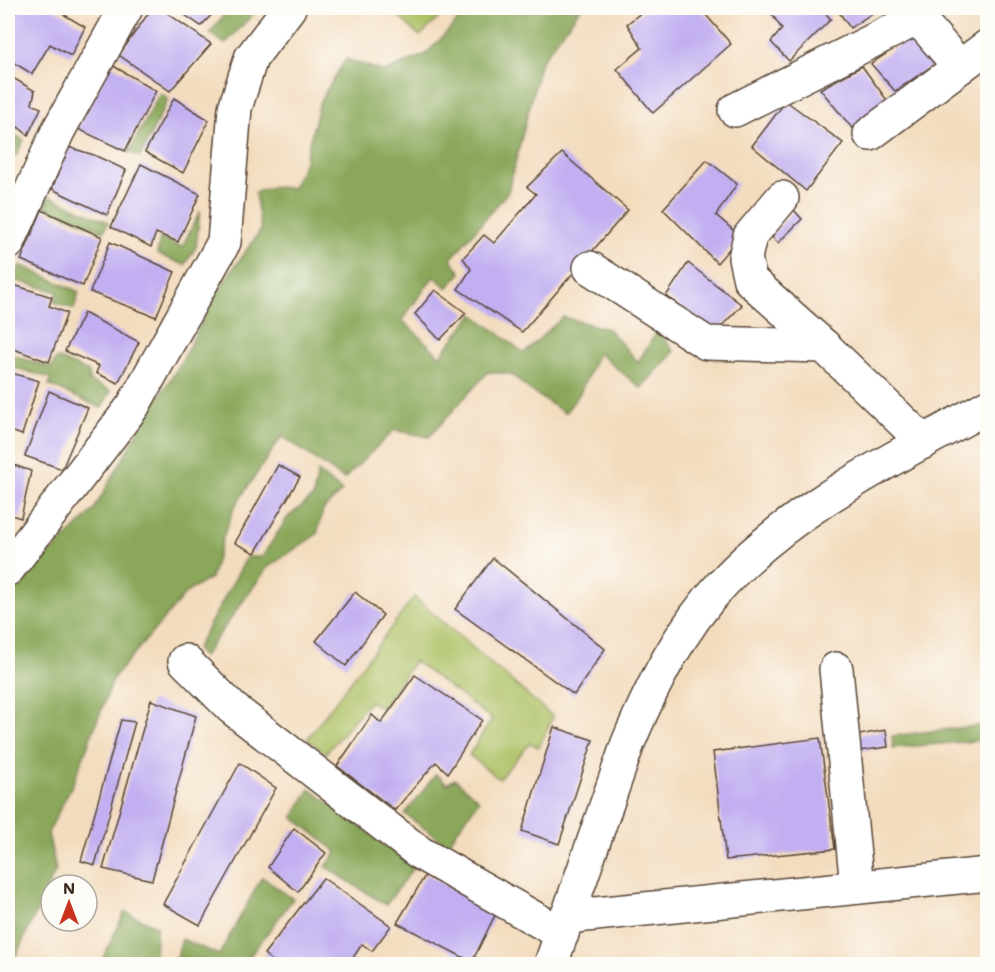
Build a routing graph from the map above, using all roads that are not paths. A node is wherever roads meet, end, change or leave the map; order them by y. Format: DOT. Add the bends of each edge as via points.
graph roads {
  1 [pos="126,8"];
  2 [pos="289,8"];
  3 [pos="987,46"];
  4 [pos="960,67"];
  5 [pos="735,110"];
  6 [pos="870,134"];
  7 [pos="782,198"];
  8 [pos="8,243"];
  9 [pos="590,268"];
  10 [pos="824,346"];
  11 [pos="987,406"];
  12 [pos="924,442"];
  13 [pos="10,563"];
  14 [pos="185,661"];
  15 [pos="836,669"];
  16 [pos="987,874"];
  17 [pos="857,887"];
  18 [pos="564,925"];
  19 [pos="551,964"];
  1 -- 8 [label="street" via="58,131"];
  2 -- 13 [label="street" via="251,58 235,108 224,242 133,406"];
  3 -- 4 [label="street"];
  4 -- 5 [label="street" via="918,18"];
  4 -- 6 [label="street"];
  7 -- 10 [label="street" via="750,236 745,258 750,280"];
  9 -- 10 [label="street" via="706,343"];
  10 -- 12 [label="street"];
  11 -- 12 [label="street"];
  12 -- 18 [label="street" via="780,531 723,583 677,643 628,743"];
  14 -- 18 [label="street" via="232,708 420,853"];
  15 -- 17 [label="street"];
  16 -- 17 [label="street"];
  17 -- 18 [label="street"];
  18 -- 19 [label="street"];
}
